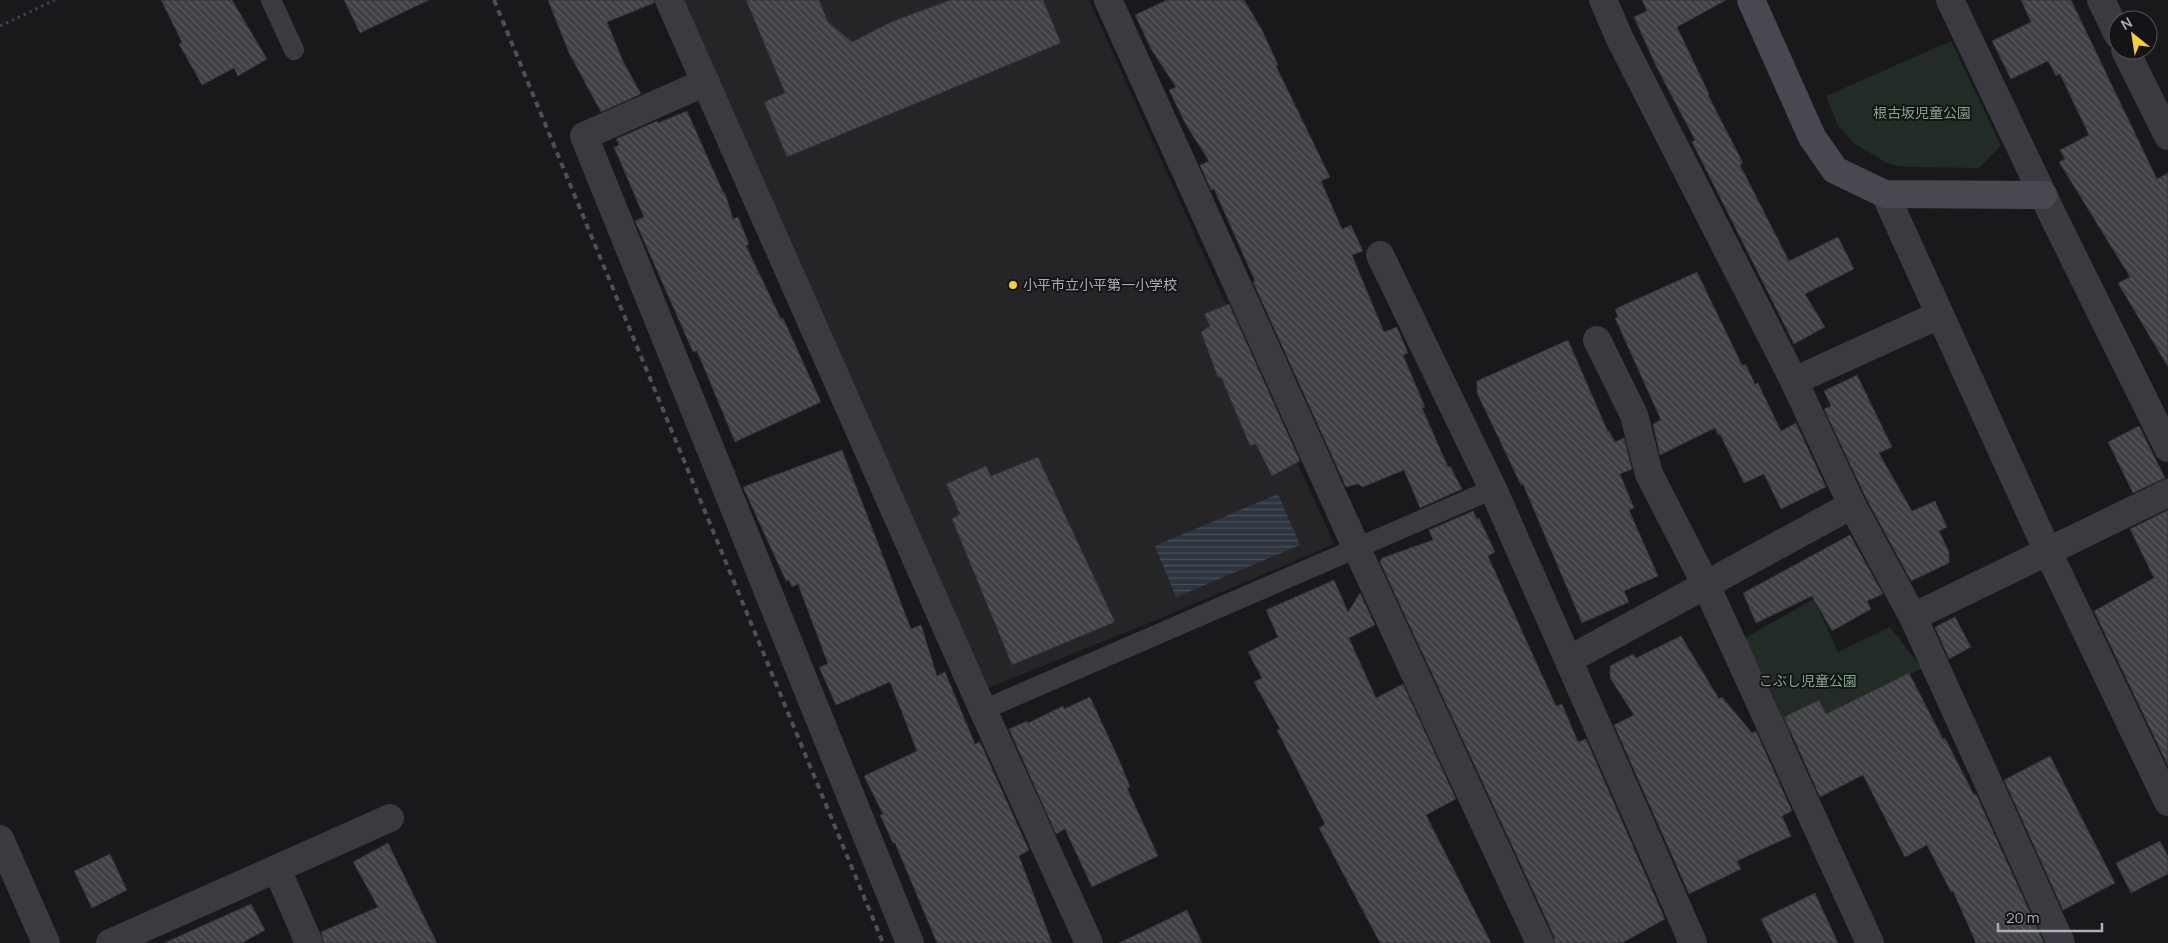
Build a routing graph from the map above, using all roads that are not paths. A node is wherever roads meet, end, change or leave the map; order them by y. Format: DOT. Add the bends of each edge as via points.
graph roads {
  1 [pos="271,0"];
  2 [pos="669,0"];
  3 [pos="1108,0"];
  4 [pos="1603,0"];
  5 [pos="1751,0"];
  6 [pos="1950,0"];
  7 [pos="2101,0"];
  8 [pos="2108,14"];
  9 [pos="294,50"];
  10 [pos="2130,60"];
  11 [pos="706,82"];
  12 [pos="2168,136"];
  13 [pos="1884,194"];
  14 [pos="2042,195"];
  15 [pos="1380,255"];
  16 [pos="1939,315"];
  17 [pos="1597,340"];
  18 [pos="1794,381"];
  19 [pos="2168,448"];
  20 [pos="1493,489"];
  21 [pos="2168,493"];
  22 [pos="1852,505"];
  23 [pos="1357,549"];
  24 [pos="2048,552"];
  25 [pos="1706,585"];
  26 [pos="1913,617"];
  27 [pos="1570,660"];
  28 [pos="982,710"];
  29 [pos="2168,802"];
  30 [pos="390,818"];
  31 [pos="0,839"];
  32 [pos="277,869"];
  33 [pos="46,943"];
  34 [pos="110,943"];
  35 [pos="310,943"];
  36 [pos="910,943"];
  37 [pos="1089,943"];
  38 [pos="1540,943"];
  39 [pos="1693,943"];
  40 [pos="1870,943"];
  41 [pos="2061,943"];
  1 -- 9 [label="lane"];
  2 -- 11 [label="street"];
  3 -- 23 [label="street"];
  4 -- 18 [label="street"];
  5 -- 13 [label="street" via="1812,137 1835,170"];
  6 -- 14 [label="street"];
  7 -- 8 [label="street"];
  10 -- 12 [label="street"];
  11 -- 28 [label="street"];
  11 -- 36 [label="street" via="584,136"];
  13 -- 14 [label="street"];
  13 -- 16 [label="street"];
  14 -- 19 [label="street"];
  15 -- 20 [label="street"];
  16 -- 18 [label="street"];
  16 -- 24 [label="street"];
  17 -- 25 [label="street" via="1634,415 1649,474"];
  18 -- 22 [label="street"];
  20 -- 23 [label="lane"];
  20 -- 27 [label="street"];
  21 -- 24 [label="street"];
  22 -- 25 [label="street"];
  22 -- 26 [label="street"];
  23 -- 28 [label="lane"];
  23 -- 38 [label="street"];
  24 -- 26 [label="street"];
  24 -- 29 [label="street"];
  25 -- 27 [label="street"];
  25 -- 40 [label="street"];
  26 -- 41 [label="street"];
  27 -- 39 [label="street"];
  28 -- 37 [label="street"];
  30 -- 32 [label="street"];
  31 -- 33 [label="street"];
  32 -- 34 [label="street"];
  32 -- 35 [label="street"];
}
